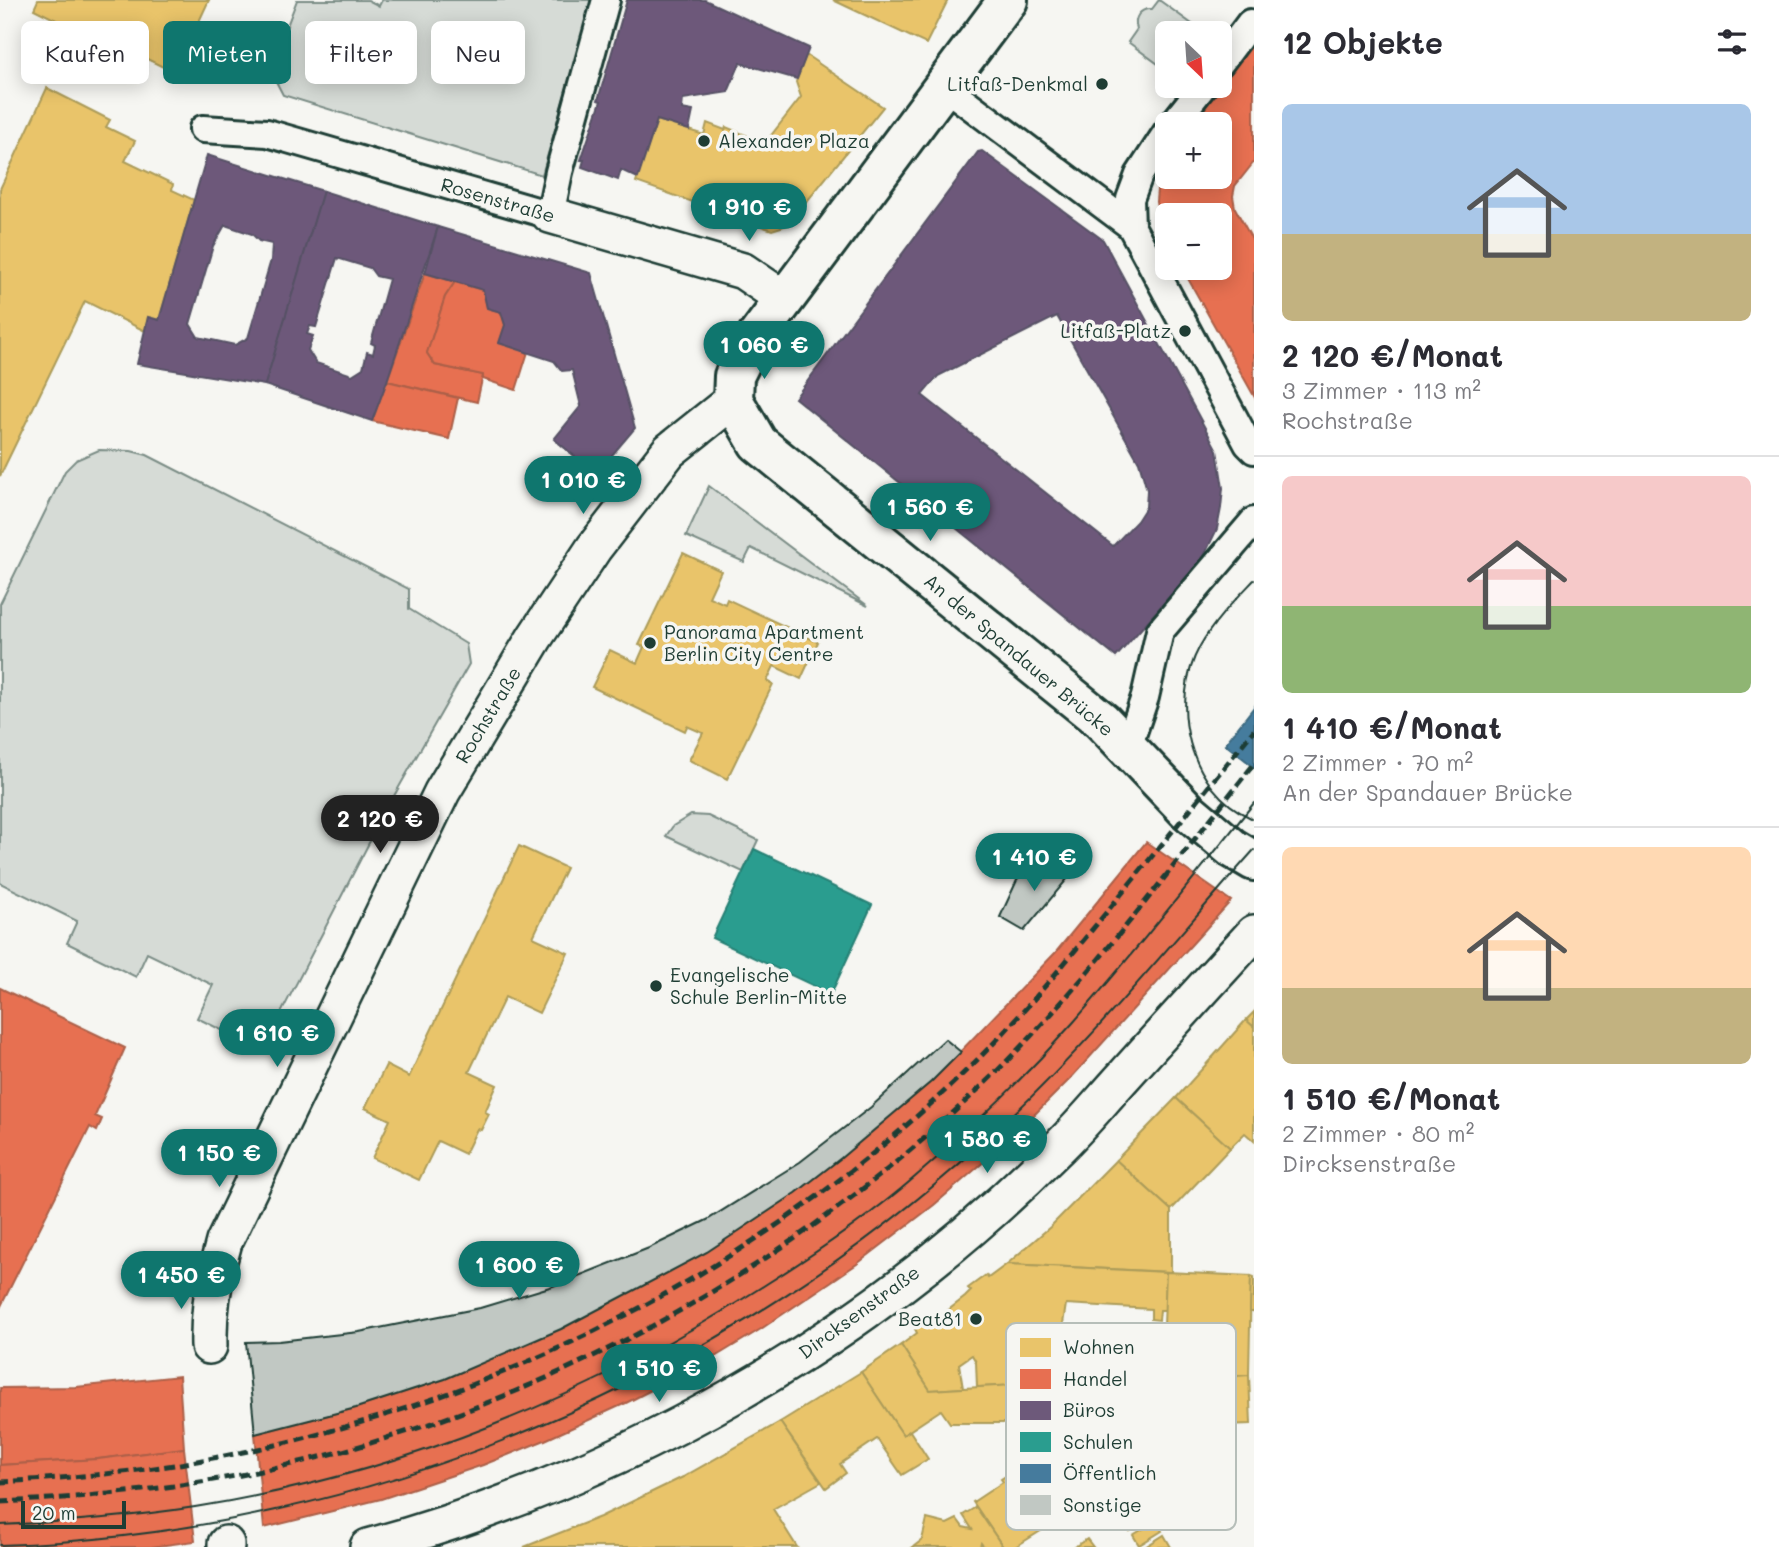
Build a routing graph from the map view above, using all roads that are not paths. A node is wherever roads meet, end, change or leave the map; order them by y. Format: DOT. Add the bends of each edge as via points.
graph roads {
  1 [pos="606,0"];
  2 [pos="1008,0"];
  3 [pos="1250,23"];
  4 [pos="1232,47"];
  5 [pos="944,86"];
  6 [pos="1194,98"];
  7 [pos="1182,112"];
  8 [pos="203,129"];
  9 [pos="1155,150"];
  10 [pos="550,215"];
  11 [pos="1131,226"];
  12 [pos="784,299"];
  13 [pos="733,400"];
  14 [pos="1254,450"];
  15 [pos="1254,521"];
  16 [pos="1128,747"];
  17 [pos="1254,861"];
  18 [pos="1254,933"];
  19 [pos="209,1346"];
  20 [pos="368,1547"];
  1 -- 10 [label="street"];
  2 -- 5 [label="street"];
  3 -- 4 [label="street"];
  5 -- 11 [label="street"];
  5 -- 12 [label="street"];
  6 -- 7 [label="street"];
  8 -- 10 [label="street, Rosenstraße" via="267,133"];
  9 -- 11 [label="street" via="1130,198"];
  10 -- 12 [label="street, Rosenstraße" via="743,271"];
  11 -- 14 [label="street"];
  12 -- 13 [label="street" via="747,350 734,376"];
  13 -- 16 [label="street, An der Spandauer Brücke" via="758,443 1102,721"];
  13 -- 19 [label="street, Rochstraße" via="669,451 594,548 442,792 224,1242 208,1318"];
  15 -- 16 [label="street" via="1160,631"];
  16 -- 17 [label="street, An der Spandauer Brücke" via="1187,810"];
  18 -- 20 [label="street, Dircksenstraße" via="1057,1149 965,1234 866,1311 782,1366 633,1450 546,1489"];
}
